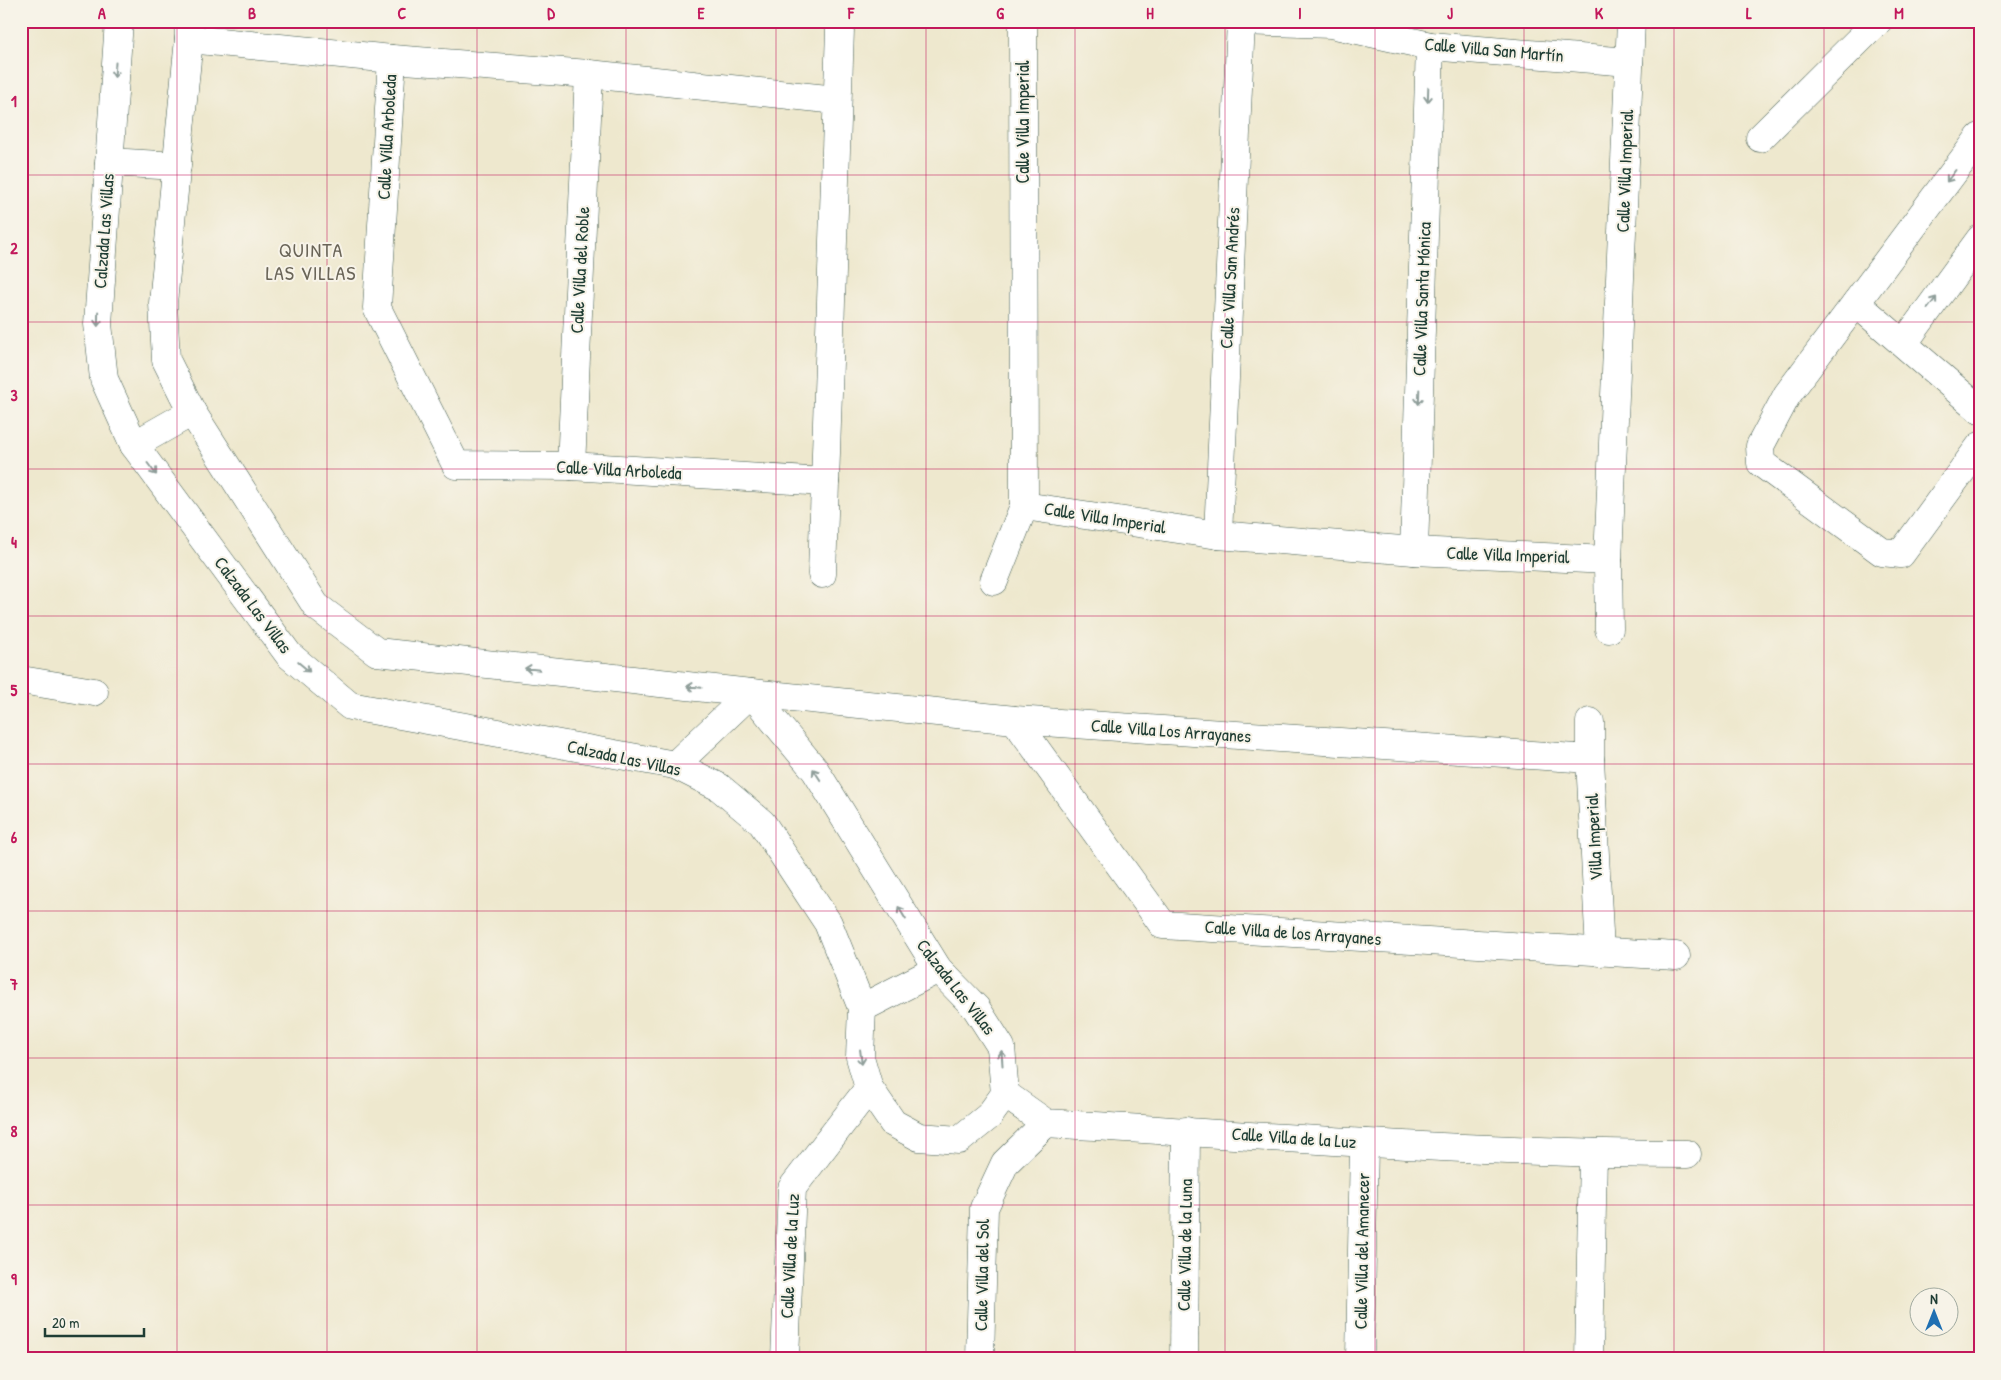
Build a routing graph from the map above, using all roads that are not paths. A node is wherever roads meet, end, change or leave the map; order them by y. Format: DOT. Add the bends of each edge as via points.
graph roads {
  1 [pos="119,21"];
  2 [pos="1023,21"];
  3 [pos="1241,21"];
  4 [pos="1631,21"];
  5 [pos="1878,21"];
  6 [pos="840,29"];
  7 [pos="189,30"];
  8 [pos="1430,46"];
  9 [pos="392,59"];
  10 [pos="1629,62"];
  11 [pos="589,74"];
  12 [pos="837,100"];
  13 [pos="1980,137"];
  14 [pos="1760,138"];
  15 [pos="109,162"];
  16 [pos="177,166"];
  17 [pos="1980,239"];
  18 [pos="1856,303"];
  19 [pos="1904,343"];
  20 [pos="1980,410"];
  21 [pos="192,412"];
  22 [pos="134,445"];
  23 [pos="1980,446"];
  24 [pos="571,466"];
  25 [pos="825,482"];
  26 [pos="1024,506"];
  27 [pos="1218,535"];
  28 [pos="1414,551"];
  29 [pos="1608,560"];
  30 [pos="822,574"];
  31 [pos="994,581"];
  32 [pos="1610,629"];
  33 [pos="21,680"];
  34 [pos="94,692"];
  35 [pos="752,693"];
  36 [pos="1015,720"];
  37 [pos="1590,722"];
  38 [pos="1590,760"];
  39 [pos="675,766"];
  40 [pos="1600,952"];
  41 [pos="1676,956"];
  42 [pos="938,969"];
  43 [pos="862,1008"];
  44 [pos="869,1088"];
  45 [pos="1005,1094"];
  46 [pos="1046,1123"];
  47 [pos="1186,1131"];
  48 [pos="1364,1143"];
  49 [pos="1593,1153"];
  50 [pos="1687,1154"];
  51 [pos="785,1359"];
  52 [pos="980,1359"];
  53 [pos="1184,1359"];
  54 [pos="1360,1359"];
  55 [pos="1589,1359"];
  1 -- 15 [label="street, Calzada Las Villas, one-way"];
  2 -- 26 [label="street, Calle Villa Imperial"];
  3 -- 8 [label="street, Calle Villa San Martín" via="1331,24"];
  3 -- 27 [label="street, Calle Villa San Andrés"];
  4 -- 10 [label="street, Calle Villa Imperial"];
  5 -- 14 [label="street"];
  6 -- 12 [label="street"];
  7 -- 9 [label="street, Calle Villa Arboleda"];
  7 -- 16 [label="street"];
  8 -- 10 [label="street, Calle Villa San Martín"];
  8 -- 28 [label="street, Calle Villa Santa Mónica, one-way"];
  9 -- 11 [label="street, Calle Villa Arboleda"];
  9 -- 24 [label="street, Calle Villa Arboleda" via="377,308 456,464"];
  10 -- 29 [label="street, Calle Villa Imperial"];
  11 -- 12 [label="street, Calle Villa Arboleda"];
  11 -- 24 [label="street, Calle Villa del Roble"];
  12 -- 25 [label="street"];
  13 -- 18 [label="street, one-way"];
  15 -- 16 [label="street"];
  15 -- 22 [label="street, Calzada Las Villas, one-way" via="98,324 104,379"];
  16 -- 21 [label="street" via="163,302 166,360"];
  19 -- 17 [label="street, one-way"];
  18 -- 19 [label="street"];
  18 -- 23 [label="street" via="1787,395 1760,446 1761,463 1882,552 1901,554"];
  19 -- 20 [label="street"];
  21 -- 22 [label="street"];
  35 -- 21 [label="street, one-way" via="377,652 316,606"];
  22 -- 39 [label="street, Calzada Las Villas, one-way" via="289,654 350,706"];
  24 -- 25 [label="street, Calle Villa Arboleda"];
  25 -- 30 [label="street"];
  26 -- 27 [label="street, Calle Villa Imperial"];
  26 -- 31 [label="street"];
  27 -- 28 [label="street, Calle Villa Imperial"];
  28 -- 29 [label="street, Calle Villa Imperial"];
  29 -- 32 [label="street, Calle Villa Imperial"];
  33 -- 34 [label="street"];
  35 -- 36 [label="street, Calle Villa Los Arrayanes"];
  35 -- 39 [label="street"];
  42 -- 35 [label="street, Calzada Las Villas, one-way" via="814,770"];
  36 -- 38 [label="street, Calle Villa Los Arrayanes"];
  36 -- 40 [label="street, Calle Villa de los Arrayanes" via="1163,925"];
  37 -- 38 [label="street, Villa Imperial"];
  38 -- 40 [label="street, Villa Imperial"];
  39 -- 43 [label="street, Calzada Las Villas" via="719,787 762,823 828,923"];
  40 -- 41 [label="street, Calle Villa de los Arrayanes"];
  42 -- 43 [label="street"];
  45 -- 42 [label="street, Calzada Las Villas, one-way" via="1001,1047 976,1008"];
  43 -- 44 [label="street, Calzada Las Villas, one-way" via="860,1057"];
  44 -- 45 [label="street, Calzada Las Villas" via="893,1123 920,1137 959,1140 989,1116"];
  44 -- 51 [label="street, Calle Villa de la Luz" via="792,1188"];
  45 -- 46 [label="street"];
  46 -- 47 [label="street, Calle Villa de la Luz"];
  46 -- 52 [label="street, Calle Villa del Sol" via="1005,1163 984,1208"];
  47 -- 48 [label="street, Calle Villa de la Luz"];
  47 -- 53 [label="street, Calle Villa de la Luna"];
  48 -- 49 [label="street, Calle Villa de la Luz"];
  48 -- 54 [label="street, Calle Villa del Amanecer"];
  49 -- 50 [label="street, Calle Villa de la Luz"];
  49 -- 55 [label="street"];
}
